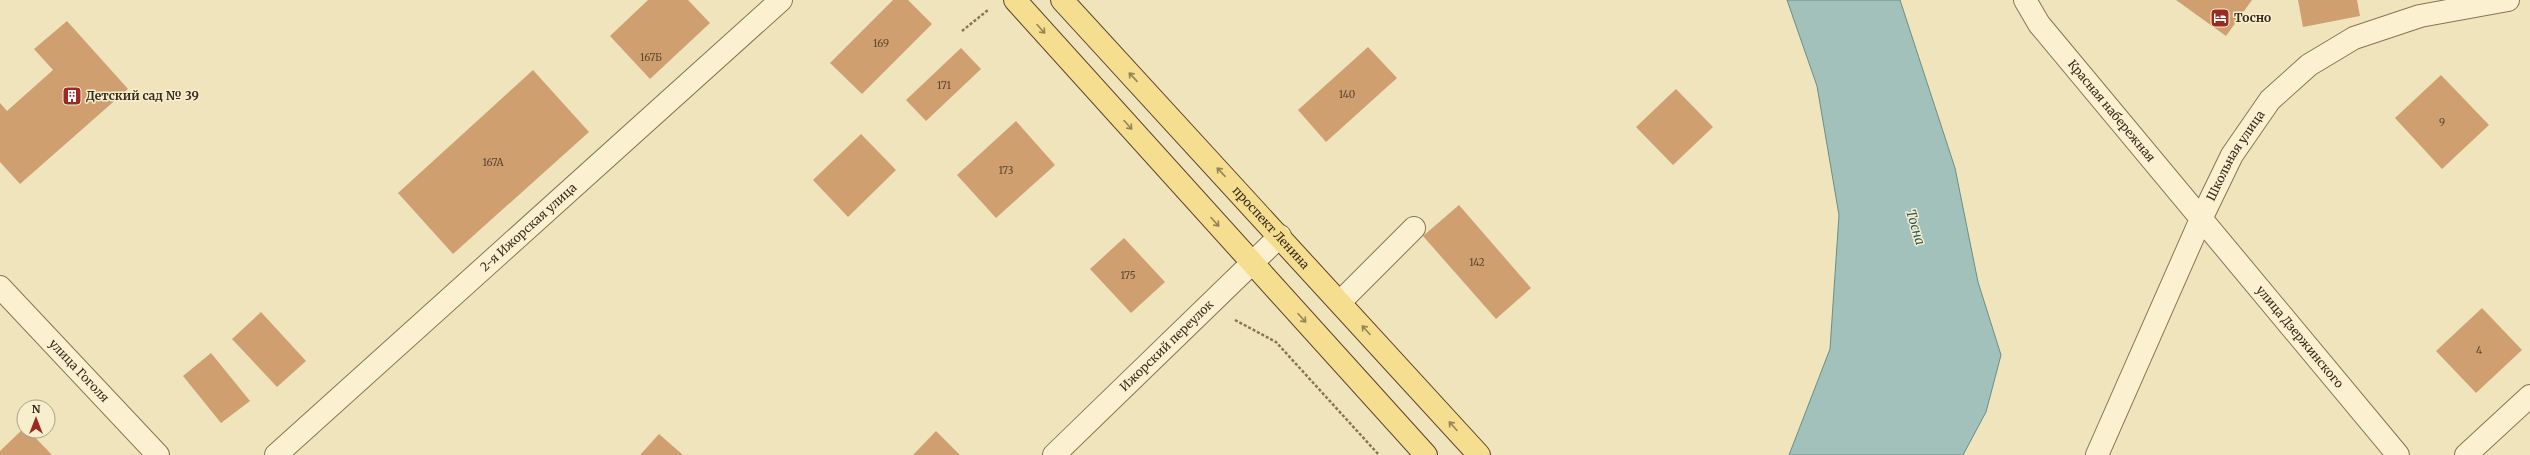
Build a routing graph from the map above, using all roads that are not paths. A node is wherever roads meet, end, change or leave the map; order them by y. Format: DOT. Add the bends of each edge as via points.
graph roads {
  1 [pos="781,0"];
  2 [pos="1014,0"];
  3 [pos="1062,0"];
  4 [pos="2025,0"];
  5 [pos="2508,0"];
  6 [pos="2201,219"];
  7 [pos="1414,228"];
  8 [pos="1280,236"];
  9 [pos="1253,263"];
  10 [pos="0,287"];
  11 [pos="1340,302"];
  12 [pos="2530,396"];
  13 [pos="158,455"];
  14 [pos="276,455"];
  15 [pos="1054,455"];
  16 [pos="1426,455"];
  17 [pos="1479,455"];
  18 [pos="2097,455"];
  19 [pos="2398,455"];
  20 [pos="2466,455"];
  1 -- 14 [label="street, 2-я Ижорская улица"];
  2 -- 9 [label="main road, one-way"];
  8 -- 3 [label="main road, проспект Ленина, one-way"];
  4 -- 6 [label="street, Красная набережная" via="2039,24"];
  5 -- 6 [label="street, Школьная улица" via="2420,16 2354,38 2309,65 2270,100 2232,155"];
  6 -- 18 [label="street, Школьная улица"];
  6 -- 19 [label="street, улица Дзержинского"];
  7 -- 11 [label="street"];
  8 -- 9 [label="street, Ижорский переулок"];
  8 -- 11 [label="main road, проспект Ленина"];
  9 -- 15 [label="street, Ижорский переулок"];
  9 -- 16 [label="main road, one-way"];
  10 -- 13 [label="street, улица Гоголя"];
  17 -- 11 [label="main road, проспект Ленина, one-way"];
  12 -- 20 [label="street"];
}
